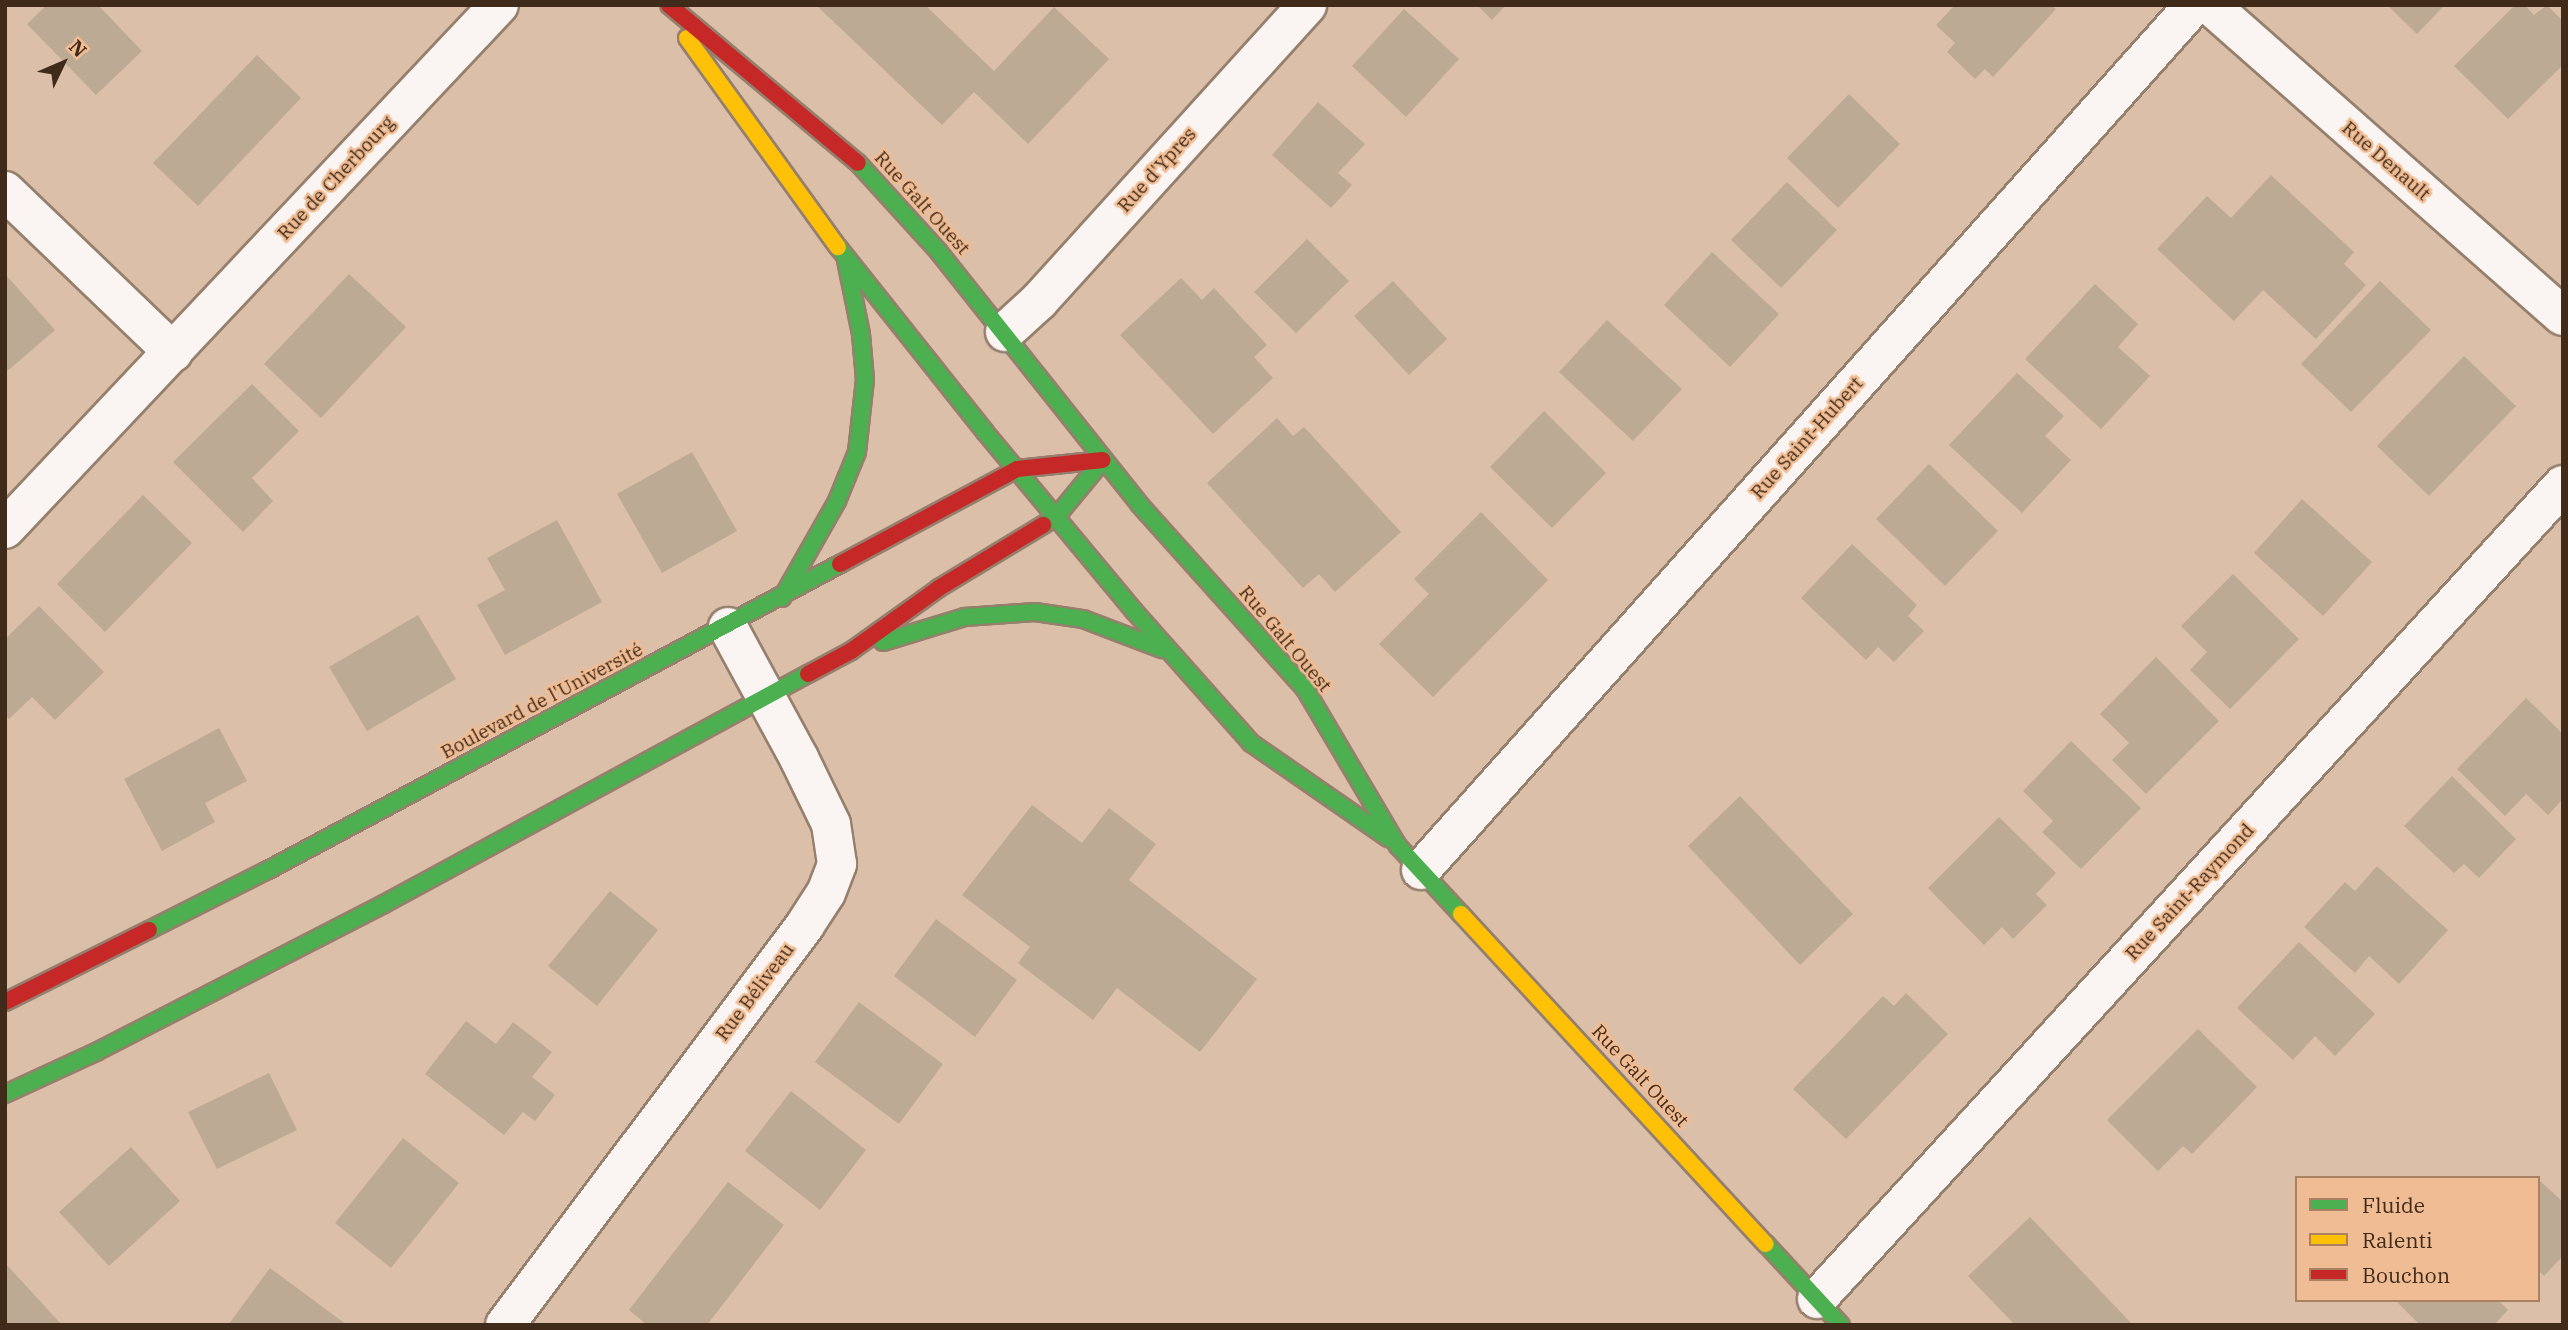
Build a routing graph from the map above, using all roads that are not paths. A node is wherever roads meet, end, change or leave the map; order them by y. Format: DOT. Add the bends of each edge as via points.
graph roads {
  1 [pos="499,5"];
  2 [pos="667,5"];
  3 [pos="1307,5"];
  4 [pos="2194,5"];
  5 [pos="2210,5"];
  6 [pos="5,191"];
  7 [pos="845,255"];
  8 [pos="2563,316"];
  9 [pos="1005,332"];
  10 [pos="173,352"];
  11 [pos="1103,460"];
  12 [pos="1017,469"];
  13 [pos="2563,485"];
  14 [pos="1056,517"];
  15 [pos="5,529"];
  16 [pos="782,598"];
  17 [pos="728,627"];
  18 [pos="851,651"];
  19 [pos="1171,653"];
  20 [pos="767,699"];
  21 [pos="1409,858"];
  22 [pos="5,1002"];
  23 [pos="5,1094"];
  24 [pos="1829,1312"];
  25 [pos="505,1325"];
  1 -- 10 [label="street, Rue de Cherbourg"];
  2 -- 7 [label="main road, Rue Galt Ouest"];
  2 -- 9 [label="main road, Rue Galt Ouest" via="853,158"];
  3 -- 9 [label="street, Rue d'Ypres" via="1039,301"];
  4 -- 21 [label="street, Rue Saint-Hubert"];
  5 -- 8 [label="street, Rue Denault"];
  6 -- 10 [label="street"];
  7 -- 12 [label="main road, Rue Galt Ouest"];
  7 -- 16 [label="main road" via="865,380 857,452 837,501"];
  9 -- 11 [label="main road, Rue Galt Ouest"];
  10 -- 15 [label="street, Rue de Cherbourg"];
  11 -- 12 [label="main road, Boulevard de l'Université"];
  11 -- 14 [label="main road"];
  11 -- 21 [label="main road, Rue Galt Ouest" via="1305,689"];
  12 -- 14 [label="main road, Rue Galt Ouest"];
  12 -- 16 [label="main road, Boulevard de l'Université"];
  13 -- 24 [label="street, Rue Saint-Raymond"];
  14 -- 18 [label="main road" via="939,588"];
  14 -- 19 [label="main road, Rue Galt Ouest"];
  16 -- 17 [label="main road, Boulevard de l'Université"];
  17 -- 20 [label="street, Rue Béliveau"];
  17 -- 22 [label="main road, Boulevard de l'Université" via="268,870"];
  18 -- 19 [label="main road" via="965,617 1035,612 1083,619"];
  18 -- 20 [label="main road"];
  19 -- 21 [label="main road, Rue Galt Ouest" via="1251,743"];
  20 -- 23 [label="main road" via="218,990"];
  20 -- 25 [label="street, Rue Béliveau" via="831,824 836,864 826,893"];
  21 -- 24 [label="main road, Rue Galt Ouest"];
}
